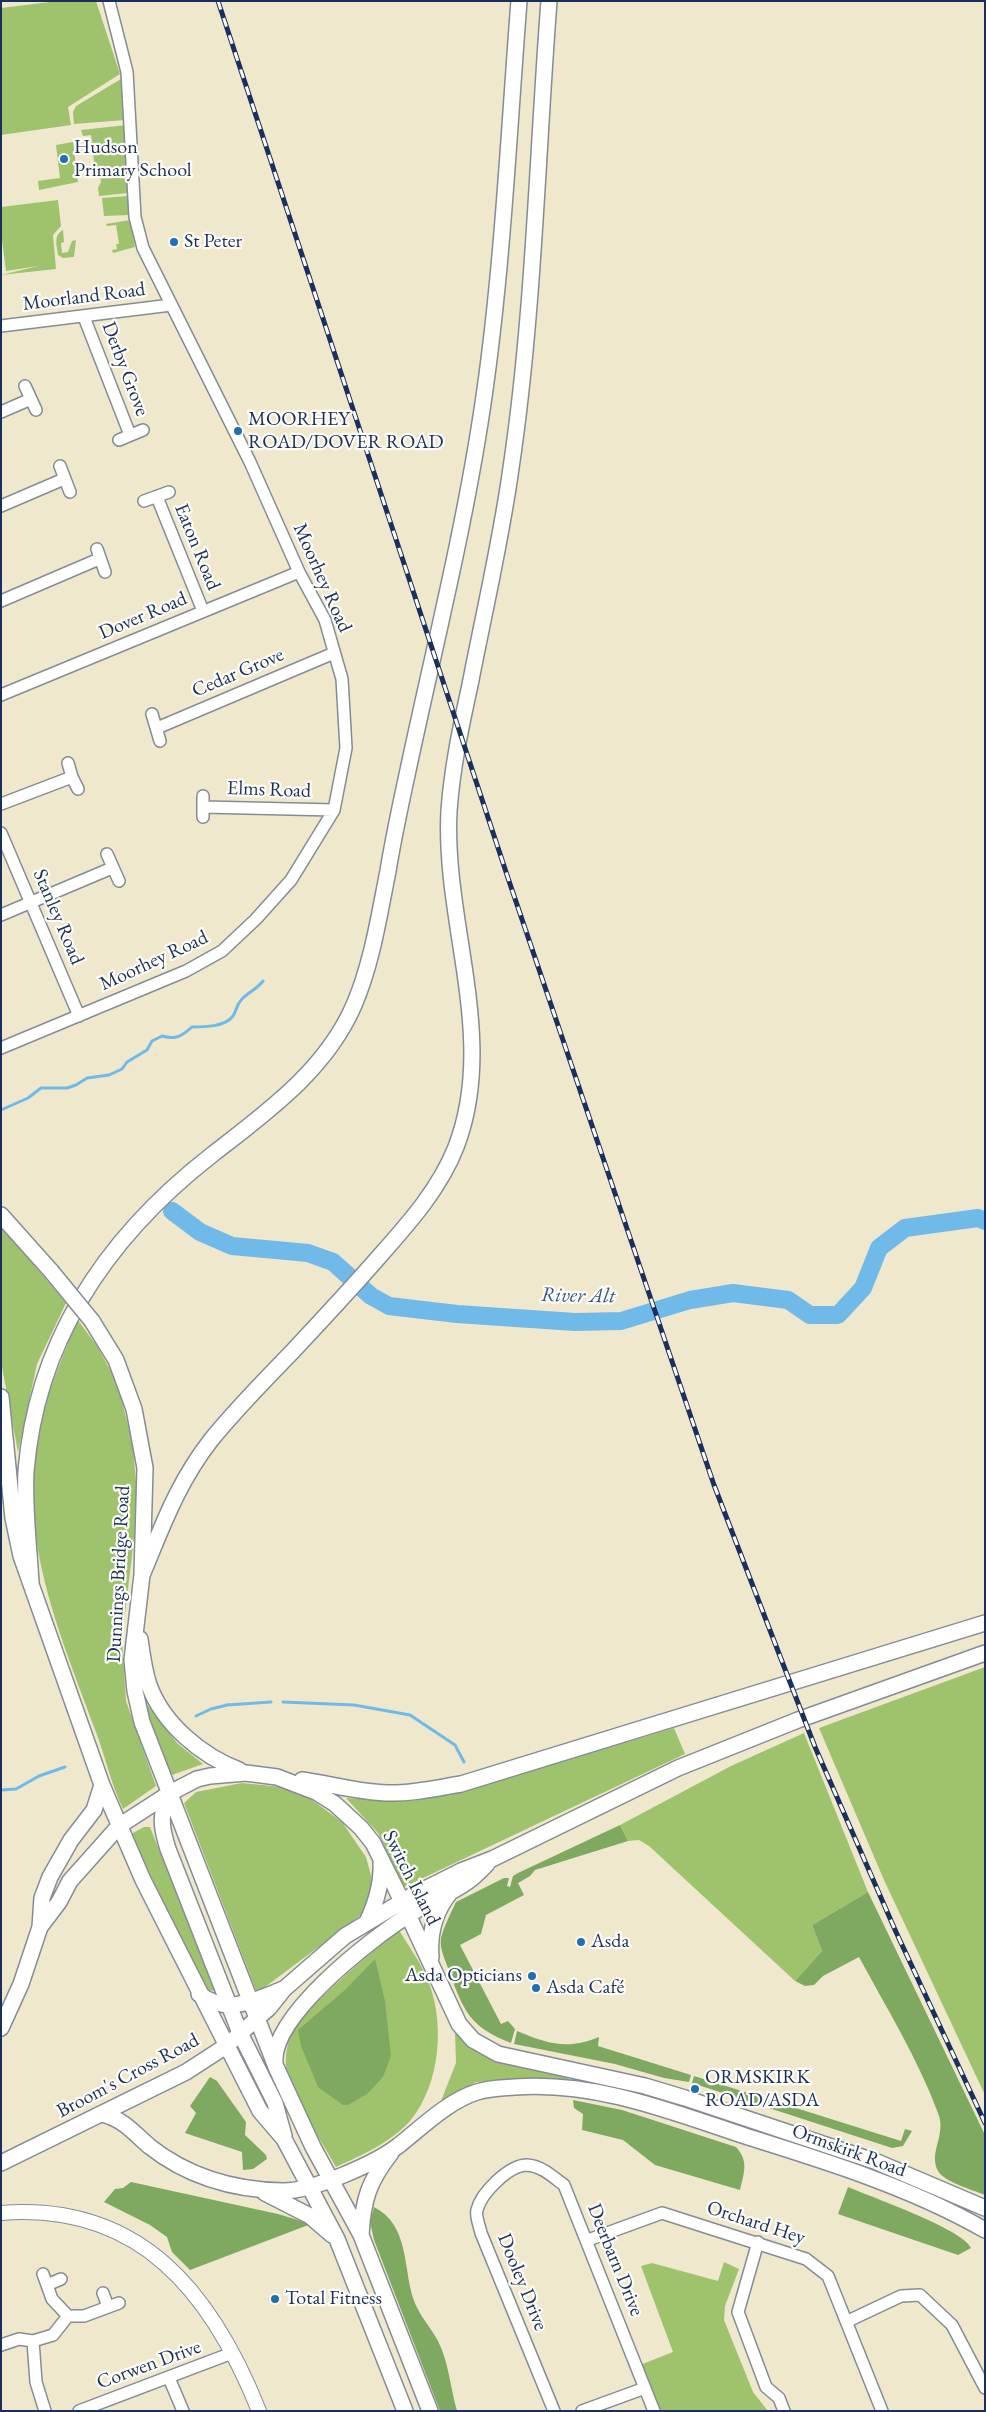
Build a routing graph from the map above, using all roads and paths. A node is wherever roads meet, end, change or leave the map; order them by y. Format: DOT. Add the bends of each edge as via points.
graph roads {
  1 [pos="109,1"];
  2 [pos="519,1"];
  3 [pos="549,1"];
  4 [pos="171,305"];
  5 [pos="84,317"];
  6 [pos="1,326"];
  7 [pos="25,386"];
  8 [pos="1,412"];
  9 [pos="143,430"];
  10 [pos="130,435"];
  11 [pos="119,440"];
  12 [pos="60,466"];
  13 [pos="64,479"];
  14 [pos="70,492"];
  15 [pos="169,492"];
  16 [pos="157,497"];
  17 [pos="144,501"];
  18 [pos="1,506"];
  19 [pos="105,572"];
  20 [pos="299,572"];
  21 [pos="1,601"];
  22 [pos="203,611"];
  23 [pos="334,653"];
  24 [pos="1,695"];
  25 [pos="152,714"];
  26 [pos="157,728"];
  27 [pos="160,741"];
  28 [pos="68,763"];
  29 [pos="72,777"];
  30 [pos="78,789"];
  31 [pos="1,804"];
  32 [pos="203,806"];
  33 [pos="334,810"];
  34 [pos="1,833"];
  35 [pos="107,854"];
  36 [pos="112,868"];
  37 [pos="119,881"];
  38 [pos="31,902"];
  39 [pos="1,915"];
  40 [pos="79,1016"];
  41 [pos="1,1048"];
  42 [pos="1,1215"];
  43 [pos="1,1397"];
  44 [pos="142,1575"];
  45 [pos="31,1583"];
  46 [pos="985,1623"];
  47 [pos="137,1626"];
  48 [pos="985,1653"];
  49 [pos="246,1773"];
  50 [pos="277,1777"];
  51 [pos="102,1785"];
  52 [pos="170,1793"];
  53 [pos="179,1819"];
  54 [pos="160,1820"];
  55 [pos="119,1826"];
  56 [pos="381,1859"];
  57 [pos="492,1859"];
  58 [pos="451,1891"];
  59 [pos="401,1901"];
  60 [pos="409,1914"];
  61 [pos="367,1922"];
  62 [pos="40,1927"];
  63 [pos="432,1964"];
  64 [pos="284,1989"];
  65 [pos="199,1994"];
  66 [pos="250,2002"];
  67 [pos="448,2003"];
  68 [pos="229,2006"];
  69 [pos="256,2019"];
  70 [pos="1,2028"];
  71 [pos="240,2033"];
  72 [pos="226,2046"];
  73 [pos="276,2067"];
  74 [pos="102,2114"];
  75 [pos="284,2139"];
  76 [pos="395,2148"];
  77 [pos="1,2163"];
  78 [pos="506,2174"];
  79 [pos="332,2178"];
  80 [pos="310,2186"];
  81 [pos="260,2190"];
  82 [pos="985,2208"];
  83 [pos="1,2213"];
  84 [pos="985,2230"];
  85 [pos="361,2234"];
  86 [pos="337,2239"];
  87 [pos="588,2240"];
  88 [pos="758,2242"];
  89 [pos="61,2279"];
  90 [pos="103,2293"];
  91 [pos="68,2316"];
  92 [pos="848,2321"];
  93 [pos="33,2341"];
  94 [pos="1,2345"];
  95 [pos="232,2353"];
  96 [pos="169,2378"];
  97 [pos="645,2388"];
  98 [pos="985,2388"];
  99 [pos="45,2411"];
  100 [pos="79,2411"];
  101 [pos="183,2411"];
  102 [pos="259,2411"];
  103 [pos="405,2411"];
  104 [pos="430,2411"];
  105 [pos="554,2411"];
  106 [pos="582,2411"];
  107 [pos="654,2411"];
  108 [pos="784,2411"];
  109 [pos="882,2411"];
  1 -- 4 [label="street, Moorhey Road" via="127,72 135,217 143,248"];
  2 -- 45 [label="highway" via="502,231 480,422 452,574 365,974 349,1016 321,1059 275,1104 162,1196 122,1240 83,1293 49,1365 31,1437 26,1492"];
  3 -- 44 [label="highway" via="530,308 521,394 498,546 455,756 449,812 453,901 471,1031 471,1092 455,1150 441,1178 404,1229 238,1408 198,1458 170,1505"];
  4 -- 5 [label="street, Moorland Road"];
  4 -- 20 [label="street, Moorhey Road" via="250,462"];
  5 -- 6 [label="street, Moorland Road"];
  5 -- 10 [label="street, Derby Grove"];
  7 -- 8 [label="street" via="34,405"];
  9 -- 10 [label="street, Derby Grove"];
  10 -- 11 [label="street, Derby Grove"];
  12 -- 13 [label="street"];
  13 -- 14 [label="street"];
  13 -- 18 [label="street"];
  15 -- 16 [label="street, Eaton Road"];
  16 -- 17 [label="street, Eaton Road"];
  16 -- 22 [label="street, Eaton Road"];
  19 -- 21 [label="street" via="98,554"];
  20 -- 22 [label="street, Dover Road"];
  20 -- 23 [label="street, Moorhey Road" via="325,620"];
  22 -- 24 [label="street, Dover Road"];
  23 -- 26 [label="street, Cedar Grove"];
  23 -- 33 [label="street, Moorhey Road" via="342,679 346,748"];
  25 -- 26 [label="street"];
  26 -- 27 [label="street"];
  28 -- 29 [label="street"];
  29 -- 30 [label="street"];
  29 -- 31 [label="street"];
  32 -- 33 [label="street, Elms Road"];
  33 -- 40 [label="street, Moorhey Road" via="292,880 222,951 186,971"];
  34 -- 38 [label="street, Stanley Road"];
  35 -- 36 [label="street"];
  36 -- 37 [label="street"];
  36 -- 38 [label="street"];
  38 -- 39 [label="street"];
  38 -- 40 [label="street, Stanley Road"];
  40 -- 41 [label="street, Moorhey Road"];
  42 -- 44 [label="highway, Dunnings Bridge Road, bridge" via="92,1321 116,1360 134,1409 145,1468"];
  43 -- 45 [label="highway" via="13,1518"];
  44 -- 47 [label="highway, Dunnings Bridge Road"];
  45 -- 51 [label="highway"];
  46 -- 50 [label="highway" via="461,1784 389,1793"];
  47 -- 49 [label="highway" via="150,1686 162,1710 192,1743 223,1764"];
  47 -- 52 [label="highway, Dunnings Bridge Road" via="132,1660 135,1691 142,1722"];
  48 -- 57 [label="highway" via="798,1720 678,1768"];
  49 -- 50 [label="highway, Switch Island"];
  49 -- 52 [label="highway, Switch Island" via="197,1779"];
  50 -- 56 [label="highway, Switch Island" via="316,1792 335,1804 361,1828"];
  51 -- 55 [label="highway"];
  51 -- 62 [label="highway" via="94,1810 71,1840 50,1877 42,1898"];
  52 -- 53 [label="highway"];
  52 -- 54 [label="highway"];
  52 -- 55 [label="highway, Switch Island"];
  53 -- 54 [label="highway"];
  53 -- 66 [label="highway"];
  54 -- 55 [label="highway"];
  54 -- 68 [label="highway" via="168,1849"];
  55 -- 62 [label="highway, Switch Island" via="70,1881"];
  55 -- 65 [label="highway"];
  56 -- 59 [label="highway, Switch Island"];
  56 -- 61 [label="highway" via="380,1888"];
  57 -- 58 [label="highway" via="466,1883"];
  57 -- 59 [label="highway"];
  58 -- 60 [label="highway"];
  58 -- 63 [label="highway" via="435,1916 430,1931"];
  59 -- 60 [label="highway, Switch Island"];
  59 -- 61 [label="highway"];
  60 -- 63 [label="highway, Switch Island"];
  60 -- 73 [label="highway" via="337,1970 300,2008 281,2035 274,2054"];
  61 -- 64 [label="highway" via="345,1936"];
  62 -- 70 [label="highway"];
  63 -- 67 [label="highway, Switch Island"];
  64 -- 66 [label="highway"];
  64 -- 69 [label="highway, Broom's Cross Road"];
  65 -- 68 [label="highway" via="208,2001"];
  65 -- 72 [label="highway"];
  66 -- 68 [label="highway"];
  66 -- 69 [label="highway"];
  67 -- 82 [label="highway, Ormskirk Road" via="465,2032 490,2051 685,2098 877,2162"];
  68 -- 71 [label="highway"];
  69 -- 71 [label="highway, Broom's Cross Road"];
  69 -- 73 [label="highway"];
  71 -- 72 [label="highway, Broom's Cross Road"];
  71 -- 75 [label="highway" via="274,2103"];
  72 -- 74 [label="highway, Broom's Cross Road" via="186,2072"];
  72 -- 75 [label="highway" via="260,2111"];
  73 -- 79 [label="highway" via="313,2147"];
  74 -- 77 [label="highway, Broom's Cross Road"];
  74 -- 81 [label="highway" via="123,2122 150,2146 193,2174 220,2184"];
  75 -- 80 [label="highway"];
  76 -- 79 [label="highway"];
  76 -- 84 [label="highway, Ormskirk Road" via="448,2108 477,2092 525,2086 583,2089 640,2102 822,2160 920,2198"];
  76 -- 85 [label="highway" via="376,2173 367,2192"];
  78 -- 87 [label="street, Deerbarn Drive" via="526,2165 545,2170 564,2185"];
  78 -- 105 [label="street, Dooley Drive" via="487,2190 476,2211 481,2233"];
  79 -- 80 [label="highway"];
  79 -- 85 [label="highway"];
  80 -- 81 [label="highway" via="286,2191"];
  80 -- 86 [label="highway"];
  81 -- 86 [label="highway" via="310,2216"];
  83 -- 95 [label="main road" via="56,2214 103,2227 136,2242 163,2261 194,2291"];
  85 -- 104 [label="highway"];
  86 -- 103 [label="highway"];
  87 -- 88 [label="street, Orchard Hey" via="662,2213"];
  87 -- 97 [label="street, Deerbarn Drive"];
  88 -- 92 [label="street, Orchard Hey" via="806,2259 828,2276"];
  88 -- 108 [label="street" via="738,2312 766,2387 778,2398"];
  89 -- 91 [label="street" via="45,2279 52,2299"];
  90 -- 91 [label="street" via="114,2305 84,2316"];
  91 -- 93 [label="street" via="53,2335"];
  92 -- 98 [label="street" via="901,2296 920,2295 952,2325"];
  92 -- 109 [label="street, Orchard Hey"];
  93 -- 94 [label="street" via="19,2338"];
  93 -- 99 [label="street" via="36,2382"];
  95 -- 96 [label="street, Corwen Drive"];
  95 -- 102 [label="main road"];
  96 -- 100 [label="street, Corwen Drive"];
  96 -- 101 [label="street"];
  97 -- 106 [label="street"];
  97 -- 107 [label="street, Deerbarn Drive"];
}
